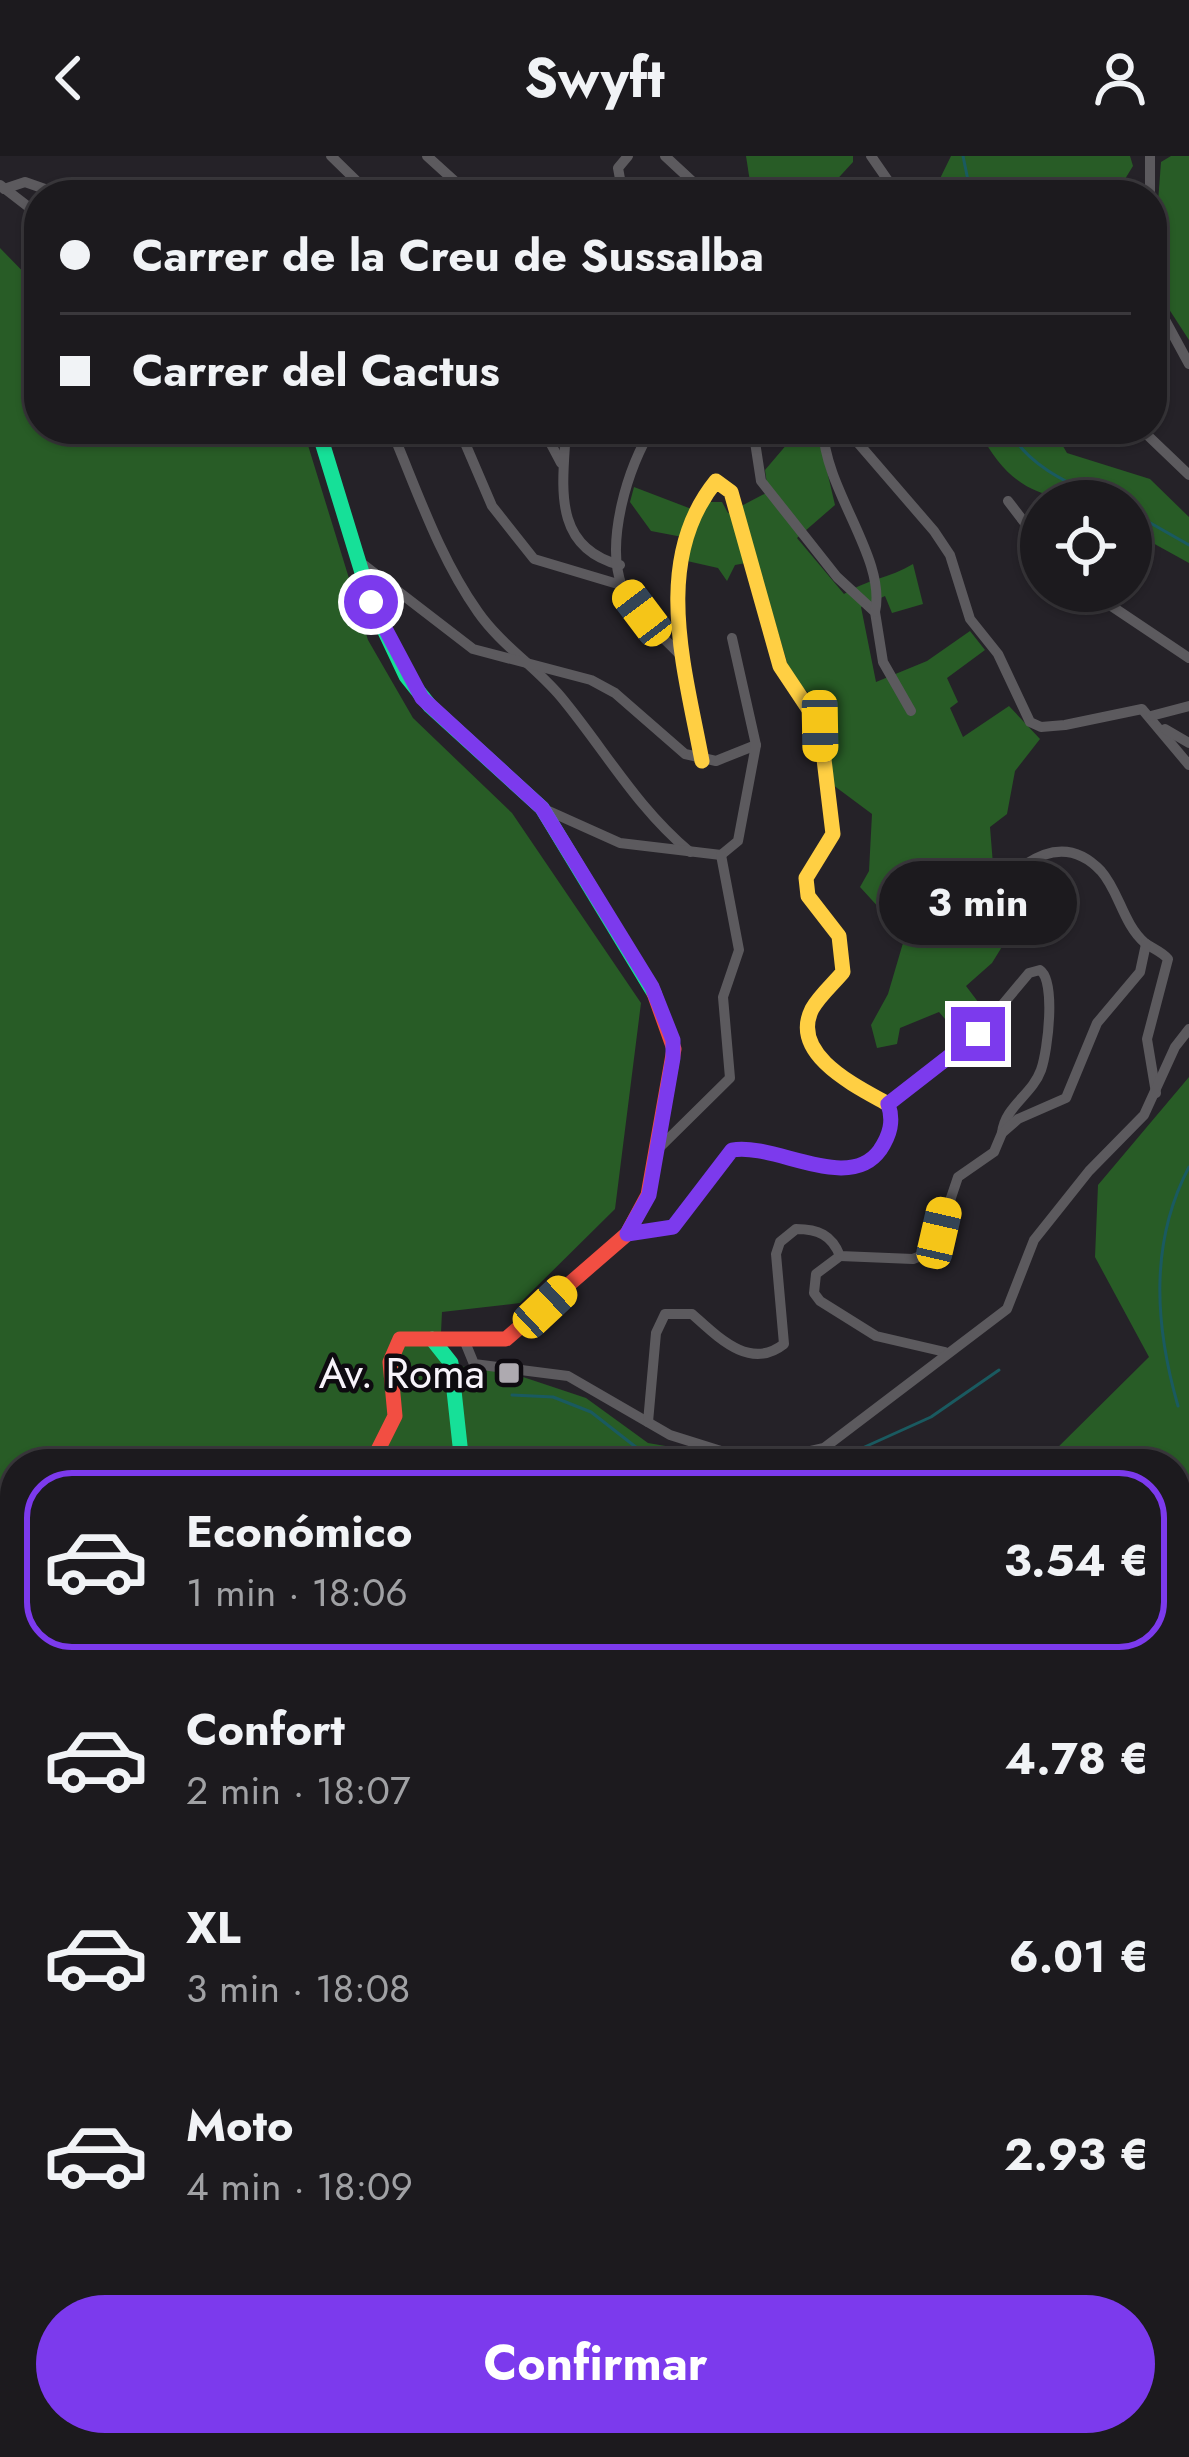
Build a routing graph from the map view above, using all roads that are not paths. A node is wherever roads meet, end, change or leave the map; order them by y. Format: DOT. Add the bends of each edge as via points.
graph roads {
  1 [pos="331,156"];
  2 [pos="427,156"];
  3 [pos="665,156"];
  4 [pos="355,180"];
  5 [pos="453,180"];
  6 [pos="691,180"];
  7 [pos="1167,324"];
  8 [pos="1189,364"];
  9 [pos="323,444"];
  10 [pos="397,444"];
  11 [pos="465,444"];
  12 [pos="551,444"];
  13 [pos="565,444"];
  14 [pos="642,444"];
  15 [pos="755,444"];
  16 [pos="825,444"];
  17 [pos="858,444"];
  18 [pos="1157,444"];
  19 [pos="564,469"];
  20 [pos="1189,475"];
  21 [pos="1009,501"];
  22 [pos="1020,516"];
  23 [pos="360,562"];
  24 [pos="620,565"];
  25 [pos="621,585"];
  26 [pos="875,612"];
  27 [pos="1120,612"];
  28 [pos="732,638"];
  29 [pos="1189,658"];
  30 [pos="685,660"];
  31 [pos="524,663"];
  32 [pos="1189,706"];
  33 [pos="911,711"];
  34 [pos="1151,716"];
  35 [pos="1162,728"];
  36 [pos="1189,743"];
  37 [pos="756,745"];
  38 [pos="702,761"];
  39 [pos="1189,766"];
  40 [pos="542,808"];
  41 [pos="690,852"];
  42 [pos="722,855"];
  43 [pos="938,909"];
  44 [pos="1146,944"];
  45 [pos="1189,1030"];
  46 [pos="1156,1093"];
  47 [pos="888,1104"];
  48 [pos="1002,1133"];
  49 [pos="656,1151"];
  50 [pos="627,1234"];
  51 [pos="840,1256"];
  52 [pos="466,1352"];
  53 [pos="945,1352"];
  54 [pos="648,1422"];
  55 [pos="378,1449"];
  56 [pos="457,1449"];
  57 [pos="716,1449"];
  58 [pos="816,1449"];
  1 -- 4 [label="street"];
  2 -- 5 [label="street"];
  3 -- 6 [label="street"];
  7 -- 8 [label="street"];
  9 -- 23 [label="street"];
  10 -- 31 [label="street" via="474,608"];
  11 -- 25 [label="street" via="492,506 534,560"];
  12 -- 19 [label="street"];
  13 -- 19 [label="street"];
  14 -- 24 [label="street" via="617,527"];
  15 -- 26 [label="street" via="760,481"];
  16 -- 26 [label="street" via="831,479 880,590"];
  17 -- 34 [label="street" via="950,555 970,619 998,654 1030,722 1065,725 1131,708"];
  18 -- 20 [label="street"];
  19 -- 24 [label="street" via="569,530 593,554"];
  21 -- 22 [label="street"];
  23 -- 31 [label="street" via="473,649"];
  23 -- 40 [label="street" via="377,618 413,688"];
  24 -- 25 [label="street"];
  25 -- 30 [label="street"];
  26 -- 33 [label="street" via="883,662"];
  27 -- 29 [label="street"];
  28 -- 37 [label="street"];
  30 -- 38 [label="street"];
  30 -- 47 [label="street" via="680,558 703,492 724,482 780,666 820,726 835,814 806,878 808,896 839,936 843,972 812,1012 808,1035 831,1071"];
  31 -- 38 [label="street" via="615,693"];
  31 -- 41 [label="street" via="558,693 640,807"];
  32 -- 34 [label="street"];
  34 -- 35 [label="street"];
  35 -- 36 [label="street"];
  35 -- 39 [label="street"];
  37 -- 38 [label="street"];
  37 -- 42 [label="street" via="738,841"];
  40 -- 41 [label="street" via="620,842"];
  40 -- 49 [label="street" via="652,987 673,1040"];
  41 -- 42 [label="street"];
  42 -- 49 [label="street" via="739,950 724,997 730,1078"];
  43 -- 44 [label="street" via="952,928 966,927 1021,864 1048,854 1083,857 1103,873"];
  44 -- 46 [label="street" via="1168,959 1147,1039"];
  44 -- 48 [label="street" via="1140,972 1097,1023 1066,1098"];
  45 -- 46 [label="street"];
  46 -- 53 [label="street" via="1126,1140 1089,1171 1034,1240 1007,1309"];
  47 -- 48 [label="street" via="946,1063 1040,970 1048,984 1041,1071 1004,1118"];
  47 -- 50 [label="street" via="887,1139 874,1158 842,1168 732,1150 673,1227"];
  48 -- 51 [label="street" via="994,1152 952,1185 924,1258"];
  49 -- 50 [label="street" via="645,1204"];
  50 -- 52 [label="street" via="513,1336"];
  51 -- 53 [label="street" via="817,1274 820,1301 876,1336"];
  51 -- 54 [label="street" via="820,1231 796,1229 780,1241 787,1333 766,1355 729,1346 685,1311 664,1314"];
  52 -- 54 [label="street" via="568,1376"];
  52 -- 55 [label="street" via="424,1335 400,1339 392,1348 395,1416"];
  52 -- 56 [label="street" via="454,1382"];
  53 -- 58 [label="street"];
  54 -- 57 [label="street"];
}
